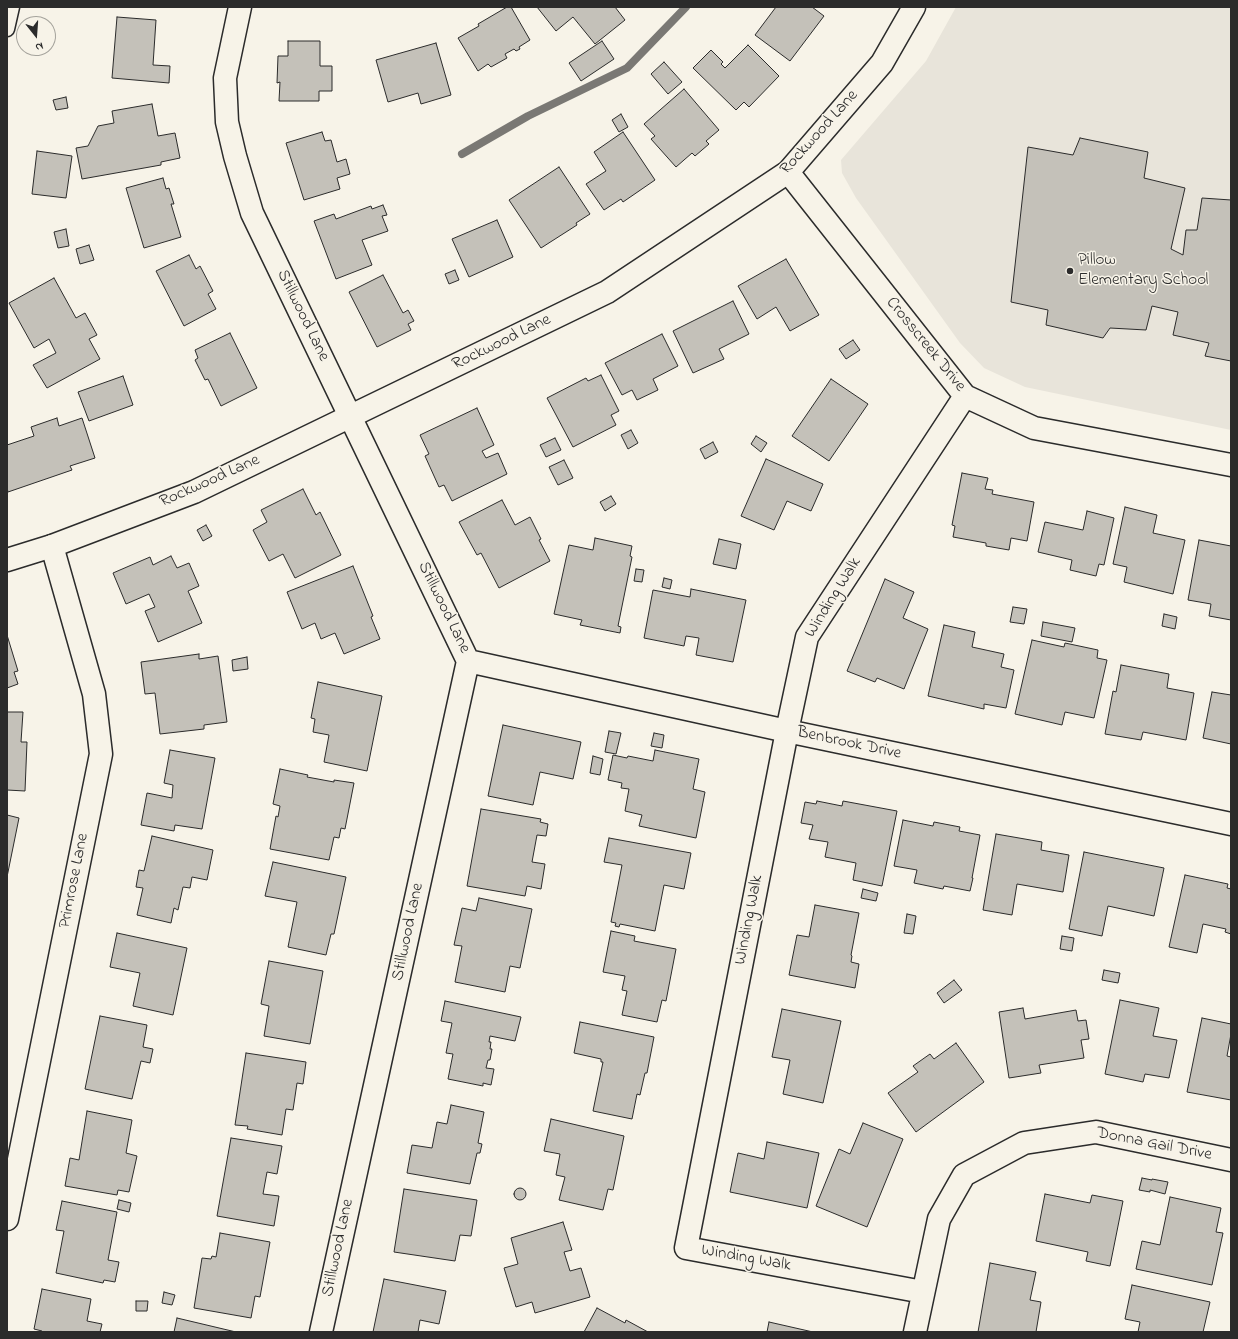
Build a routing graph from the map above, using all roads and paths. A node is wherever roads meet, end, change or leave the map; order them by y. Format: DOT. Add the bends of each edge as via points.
graph roads {
  1 [pos="12,7"];
  2 [pos="240,7"];
  3 [pos="914,7"];
  4 [pos="7,29"];
  5 [pos="788,172"];
  6 [pos="965,396"];
  7 [pos="350,416"];
  8 [pos="1231,465"];
  9 [pos="52,546"];
  10 [pos="7,560"];
  11 [pos="468,661"];
  12 [pos="787,731"];
  13 [pos="1231,824"];
  14 [pos="1231,1160"];
  15 [pos="7,1219"];
  16 [pos="923,1292"];
  17 [pos="321,1332"];
  18 [pos="915,1332"];
  1 -- 4 [label="lane"];
  2 -- 7 [label="street, Stillwood Lane" via="225,78 227,122 235,156 252,213"];
  3 -- 5 [label="street, Rockwood Lane" via="882,62"];
  5 -- 6 [label="street, Crosscreek Drive"];
  5 -- 7 [label="street, Rockwood Lane" via="607,292"];
  6 -- 8 [label="street, Crosscreek Drive" via="1034,428"];
  6 -- 12 [label="street, Winding Walk" via="807,637"];
  7 -- 9 [label="street, Rockwood Lane" via="194,492"];
  7 -- 11 [label="street, Stillwood Lane"];
  9 -- 10 [label="street, Rockwood Lane"];
  9 -- 15 [label="street, Primrose Lane" via="94,694 100,754"];
  11 -- 12 [label="street, Benbrook Drive"];
  11 -- 17 [label="street, Stillwood Lane"];
  12 -- 13 [label="street, Benbrook Drive"];
  12 -- 16 [label="street, Winding Walk" via="686,1248"];
  14 -- 16 [label="street, Donna Gail Drive" via="1096,1132 1024,1144 964,1175 939,1218"];
  16 -- 18 [label="street, Donna Gail Drive"];
}
